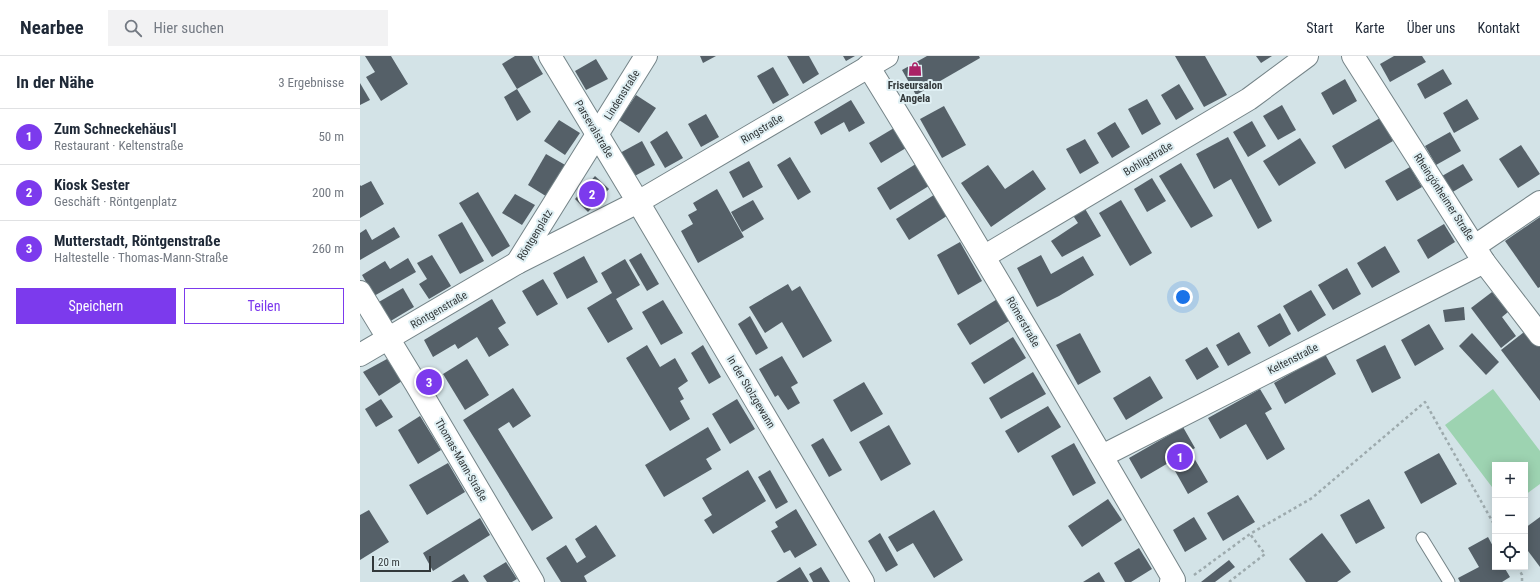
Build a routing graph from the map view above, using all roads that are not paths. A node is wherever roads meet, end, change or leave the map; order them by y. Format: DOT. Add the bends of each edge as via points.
graph roads {
  1 [pos="550,56"];
  2 [pos="646,56"];
  3 [pos="1307,56"];
  4 [pos="1353,56"];
  5 [pos="878,61"];
  6 [pos="597,134"];
  7 [pos="638,202"];
  8 [pos="1540,202"];
  9 [pos="1479,254"];
  10 [pos="985,256"];
  11 [pos="517,264"];
  12 [pos="360,292"];
  13 [pos="1540,335"];
  14 [pos="389,338"];
  15 [pos="360,355"];
  16 [pos="1102,456"];
  17 [pos="1422,538"];
  18 [pos="1178,580"];
  19 [pos="533,582"];
  20 [pos="863,582"];
  21 [pos="1449,582"];
  1 -- 6 [label="street, Parsevalstraße"];
  2 -- 6 [label="street, Lindenstraße"];
  3 -- 10 [label="street, Bohligstraße" via="1249,99"];
  4 -- 9 [label="street, Rheingönheimer Straße"];
  5 -- 7 [label="street, Ringstraße"];
  5 -- 10 [label="street, Römerstraße"];
  6 -- 7 [label="street, Parsevalstraße"];
  6 -- 11 [label="street, Röntgenplatz"];
  7 -- 11 [label="street, Röntgenplatz"];
  7 -- 20 [label="street, In der Stolzgewann"];
  8 -- 9 [label="street, Keltenstraße"];
  9 -- 13 [label="street, Rheingönheimer Straße"];
  9 -- 16 [label="street, Keltenstraße"];
  10 -- 16 [label="street, Römerstraße"];
  11 -- 14 [label="street, Röntgenstraße"];
  12 -- 14 [label="street, Thomas-Mann-Straße"];
  14 -- 15 [label="street, Röntgenstraße"];
  14 -- 19 [label="street, Thomas-Mann-Straße"];
  16 -- 18 [label="street, Römerstraße"];
  17 -- 21 [label="lane"];
}
